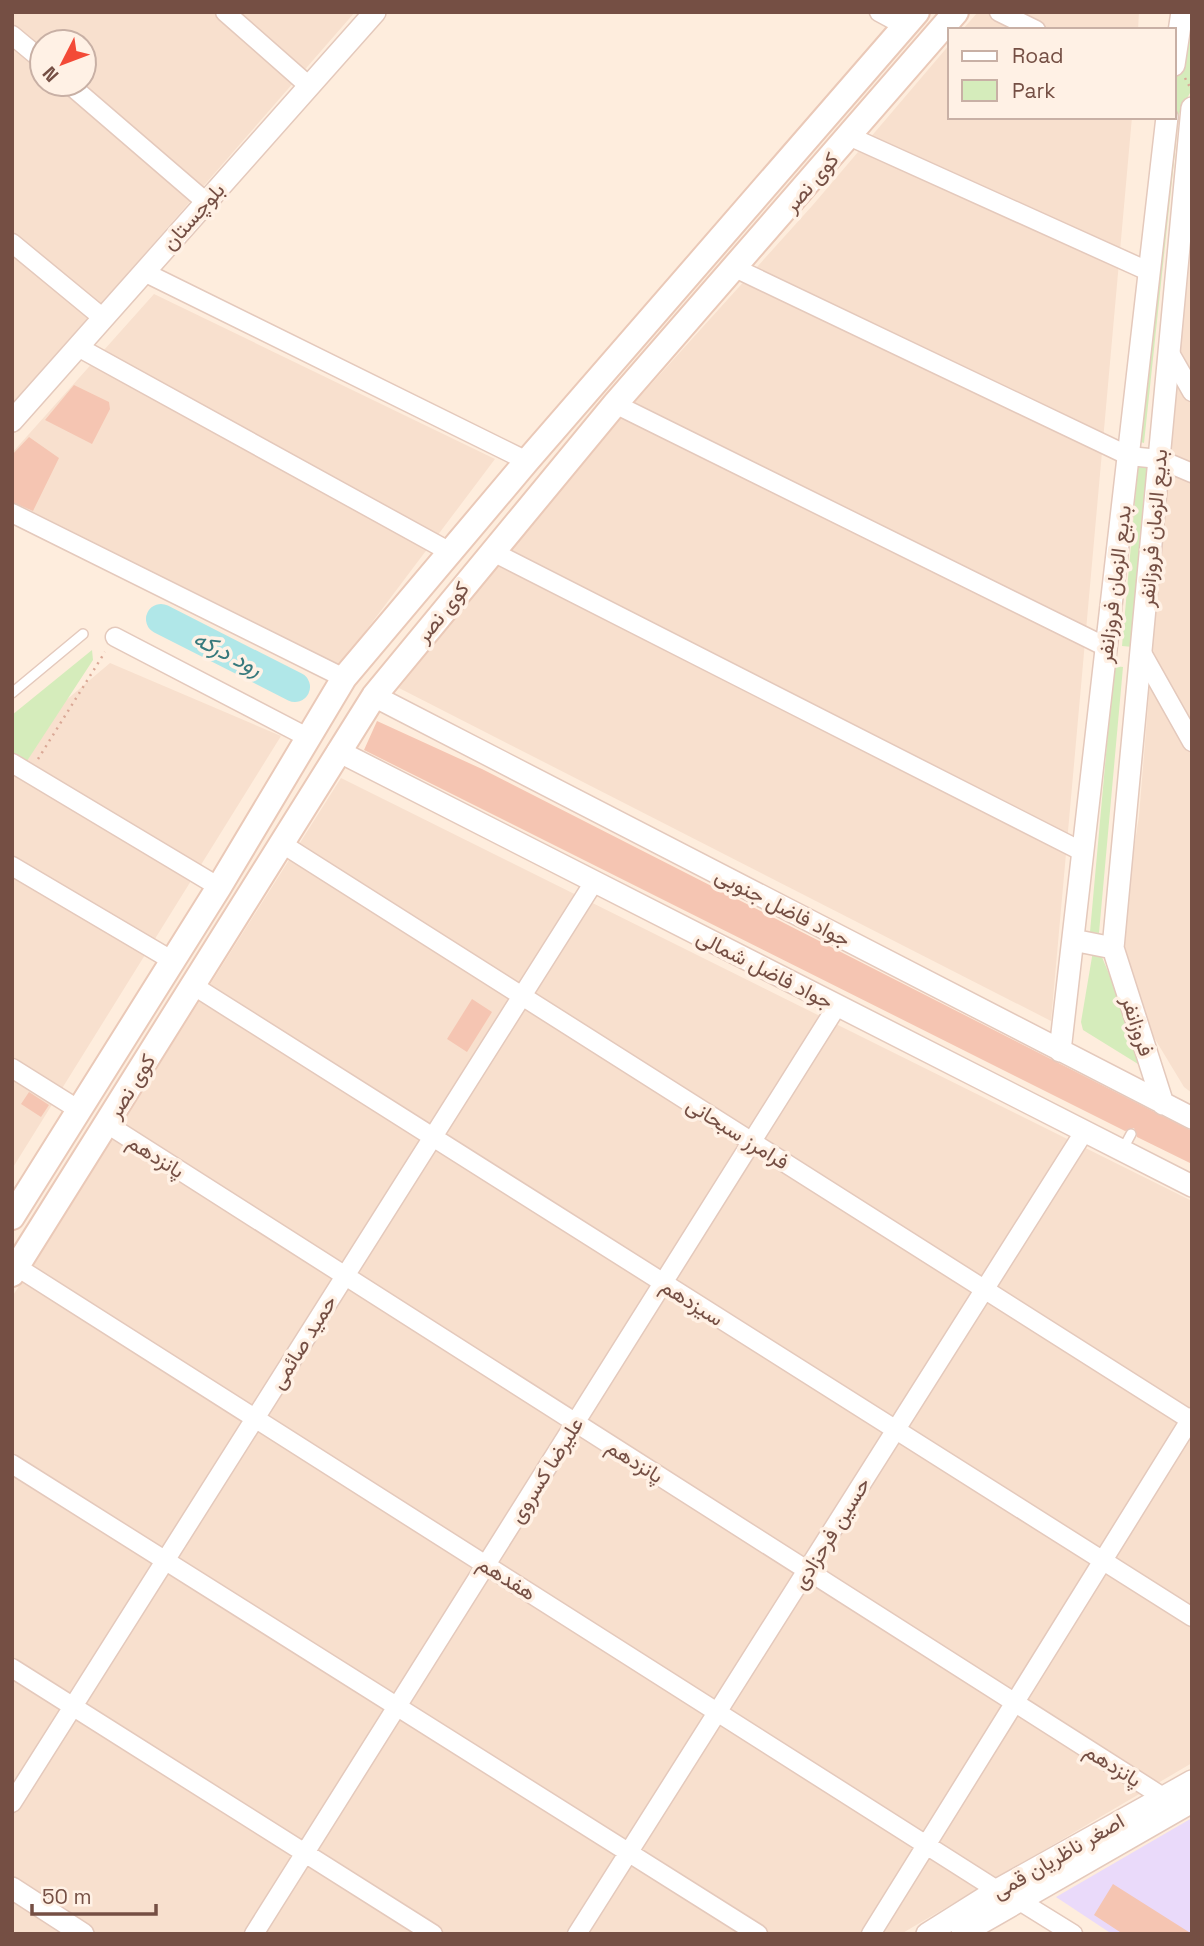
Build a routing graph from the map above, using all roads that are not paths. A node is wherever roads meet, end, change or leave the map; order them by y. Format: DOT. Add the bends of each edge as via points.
graph roads {
  1 [pos="225,12"];
  2 [pos="374,12"];
  3 [pos="879,12"];
  4 [pos="956,12"];
  5 [pos="999,12"];
  6 [pos="1182,12"];
  7 [pos="911,19"];
  8 [pos="1032,28"];
  9 [pos="12,35"];
  10 [pos="28,48"];
  11 [pos="1179,71"];
  12 [pos="309,86"];
  13 [pos="85,98"];
  14 [pos="1192,108"];
  15 [pos="1167,119"];
  16 [pos="851,137"];
  17 [pos="206,202"];
  18 [pos="12,243"];
  19 [pos="736,268"];
  20 [pos="144,272"];
  21 [pos="1150,272"];
  22 [pos="103,318"];
  23 [pos="78,346"];
  24 [pos="1171,355"];
  25 [pos="1192,392"];
  26 [pos="615,404"];
  27 [pos="12,421"];
  28 [pos="1129,456"];
  29 [pos="1159,459"];
  30 [pos="527,461"];
  31 [pos="1192,472"];
  32 [pos="12,513"];
  33 [pos="491,551"];
  34 [pos="452,553"];
  35 [pos="83,634"];
  36 [pos="115,637"];
  37 [pos="1107,647"];
  38 [pos="1142,653"];
  39 [pos="344,678"];
  40 [pos="12,693"];
  41 [pos="374,696"];
  42 [pos="307,737"];
  43 [pos="1192,742"];
  44 [pos="338,751"];
  45 [pos="12,763"];
  46 [pos="284,845"];
  47 [pos="1083,852"];
  48 [pos="12,866"];
  49 [pos="594,882"];
  50 [pos="219,887"];
  51 [pos="1073,940"];
  52 [pos="1113,948"];
  53 [pos="173,961"];
  54 [pos="194,986"];
  55 [pos="522,996"];
  56 [pos="837,1006"];
  57 [pos="1060,1051"];
  58 [pos="12,1068"];
  59 [pos="1154,1106"];
  60 [pos="79,1110"];
  61 [pos="1192,1118"];
  62 [pos="107,1125"];
  63 [pos="1084,1132"];
  64 [pos="432,1137"];
  65 [pos="752,1142"];
  66 [pos="1192,1186"];
  67 [pos="12,1217"];
  68 [pos="15,1270"];
  69 [pos="345,1276"];
  70 [pos="663,1283"];
  71 [pos="985,1289"];
  72 [pos="255,1418"];
  73 [pos="1191,1419"];
  74 [pos="575,1423"];
  75 [pos="895,1431"];
  76 [pos="12,1464"];
  77 [pos="165,1561"];
  78 [pos="1102,1562"];
  79 [pos="486,1565"];
  80 [pos="807,1570"];
  81 [pos="1192,1617"];
  82 [pos="12,1668"];
  83 [pos="1015,1703"];
  84 [pos="73,1707"];
  85 [pos="396,1708"];
  86 [pos="717,1712"];
  87 [pos="1192,1781"];
  88 [pos="12,1803"];
  89 [pos="1177,1803"];
  90 [pos="926,1845"];
  91 [pos="305,1853"];
  92 [pos="627,1854"];
  93 [pos="12,1888"];
  94 [pos="997,1890"];
  95 [pos="1017,1900"];
  96 [pos="83,1934"];
  97 [pos="254,1934"];
  98 [pos="433,1934"];
  99 [pos="577,1934"];
  100 [pos="758,1934"];
  101 [pos="872,1934"];
  102 [pos="927,1934"];
  103 [pos="962,1934"];
  104 [pos="1073,1934"];
  1 -- 12 [label="street"];
  2 -- 12 [label="street, بلوچستان"];
  3 -- 7 [label="street"];
  4 -- 16 [label="main road, کوی نصر"];
  5 -- 8 [label="street"];
  6 -- 11 [label="street"];
  7 -- 30 [label="main road, کوی نصر"];
  9 -- 10 [label="street"];
  12 -- 17 [label="street, بلوچستان"];
  13 -- 17 [label="street"];
  14 -- 24 [label="street, بدیع الزمان فروزانفر"];
  15 -- 21 [label="street, بدیع‌ الزمان فروزانفر"];
  16 -- 19 [label="main road, کوی نصر"];
  16 -- 21 [label="street"];
  17 -- 20 [label="street, بلوچستان"];
  18 -- 22 [label="street"];
  19 -- 26 [label="main road, کوی نصر"];
  19 -- 28 [label="street"];
  20 -- 22 [label="street, بلوچستان"];
  20 -- 30 [label="street"];
  21 -- 28 [label="street, بدیع‌ الزمان فروزانفر"];
  22 -- 23 [label="street, بلوچستان"];
  23 -- 27 [label="street, بلوچستان"];
  23 -- 34 [label="street"];
  24 -- 25 [label="street"];
  24 -- 29 [label="street, بدیع الزمان فروزانفر"];
  26 -- 33 [label="main road, کوی نصر"];
  26 -- 37 [label="street"];
  28 -- 29 [label="street"];
  28 -- 37 [label="street, بدیع‌ الزمان فروزانفر"];
  29 -- 31 [label="street"];
  29 -- 38 [label="street, بدیع الزمان فروزانفر"];
  30 -- 34 [label="main road, کوی نصر"];
  32 -- 39 [label="street"];
  33 -- 41 [label="main road, کوی نصر"];
  33 -- 47 [label="street"];
  34 -- 39 [label="main road, کوی نصر"];
  35 -- 40 [label="lane"];
  36 -- 42 [label="street"];
  37 -- 38 [label="street"];
  37 -- 47 [label="street, بدیع‌ الزمان فروزانفر"];
  38 -- 43 [label="street"];
  38 -- 52 [label="street, بدیع الزمان فروزانفر"];
  39 -- 42 [label="main road, کوی نصر"];
  41 -- 44 [label="main road, کوی نصر"];
  41 -- 57 [label="street, جواد فاضل جنوبی"];
  42 -- 50 [label="main road, کوی نصر"];
  44 -- 46 [label="main road, کوی نصر"];
  44 -- 49 [label="street, جواد فاضل شمالی"];
  45 -- 50 [label="street"];
  46 -- 54 [label="main road, کوی نصر"];
  46 -- 55 [label="street, فرامرز سبحانی"];
  47 -- 51 [label="street, بدیع‌ الزمان فروزانفر"];
  48 -- 53 [label="street"];
  49 -- 55 [label="street, حمید صائمی"];
  49 -- 56 [label="street, جواد فاضل شمالی"];
  50 -- 53 [label="main road, کوی نصر"];
  51 -- 52 [label="street"];
  51 -- 57 [label="street, بدیع‌ الزمان فروزانفر"];
  52 -- 59 [label="street, فروزانفر"];
  53 -- 60 [label="main road, کوی نصر"];
  54 -- 62 [label="main road, کوی نصر"];
  54 -- 64 [label="street, سیزدهم"];
  55 -- 64 [label="street, حمید صائمی"];
  55 -- 65 [label="street, فرامرز سبحانی"];
  56 -- 63 [label="street, جواد فاضل شمالی"];
  56 -- 65 [label="street, علیرضا کسروی"];
  57 -- 59 [label="street, جواد فاضل جنوبی"];
  58 -- 60 [label="street"];
  59 -- 61 [label="street, جواد فاضل جنوبی"];
  60 -- 67 [label="main road, کوی نصر"];
  62 -- 68 [label="main road, کوی نصر"];
  62 -- 69 [label="street, پانزدهم"];
  63 -- 66 [label="street, جواد فاضل شمالی" via="1127,1142"];
  63 -- 71 [label="street, حسین فرحزادی"];
  64 -- 69 [label="street, حمید صائمی"];
  64 -- 70 [label="street, سیزدهم"];
  65 -- 70 [label="street, علیرضا کسروی"];
  65 -- 71 [label="street, فرامرز سبحانی"];
  68 -- 72 [label="street, هفدهم"];
  69 -- 72 [label="street, حمید صائمی"];
  69 -- 74 [label="street, پانزدهم"];
  70 -- 74 [label="street, علیرضا کسروی"];
  70 -- 75 [label="street, سیزدهم"];
  71 -- 73 [label="street, فرامرز سبحانی"];
  71 -- 75 [label="street, حسین فرحزادی"];
  72 -- 77 [label="street, حمید صائمی"];
  72 -- 79 [label="street, هفدهم"];
  73 -- 78 [label="street"];
  74 -- 79 [label="street, علیرضا کسروی"];
  74 -- 80 [label="street, پانزدهم"];
  75 -- 78 [label="street, سیزدهم"];
  75 -- 80 [label="street, حسین فرحزادی"];
  76 -- 77 [label="street"];
  77 -- 84 [label="street, حمید صائمی"];
  77 -- 85 [label="street"];
  78 -- 81 [label="street, سیزدهم"];
  78 -- 83 [label="street"];
  79 -- 85 [label="street, علیرضا کسروی"];
  79 -- 86 [label="street, هفدهم"];
  80 -- 83 [label="street, پانزدهم"];
  80 -- 86 [label="street, حسین فرحزادی"];
  82 -- 84 [label="street"];
  83 -- 89 [label="street, پانزدهم"];
  83 -- 90 [label="street"];
  84 -- 88 [label="street, حمید صائمی"];
  84 -- 91 [label="street"];
  85 -- 91 [label="street, علیرضا کسروی"];
  85 -- 92 [label="street"];
  86 -- 90 [label="street, هفدهم"];
  86 -- 92 [label="street, حسین فرحزادی"];
  87 -- 89 [label="street, اصغر ناظریان قمی"];
  89 -- 94 [label="street, اصغر ناظریان قمی"];
  89 -- 95 [label="street, اصغر ناظریان قمی"];
  90 -- 94 [label="street, هفدهم"];
  90 -- 101 [label="street"];
  91 -- 97 [label="street, علیرضا کسروی"];
  91 -- 98 [label="street"];
  92 -- 99 [label="street, حسین فرحزادی"];
  92 -- 100 [label="street"];
  93 -- 96 [label="street"];
  94 -- 95 [label="street"];
  94 -- 102 [label="street, اصغر ناظریان قمی"];
  95 -- 103 [label="street, اصغر ناظریان قمی"];
  95 -- 104 [label="street"];
}
